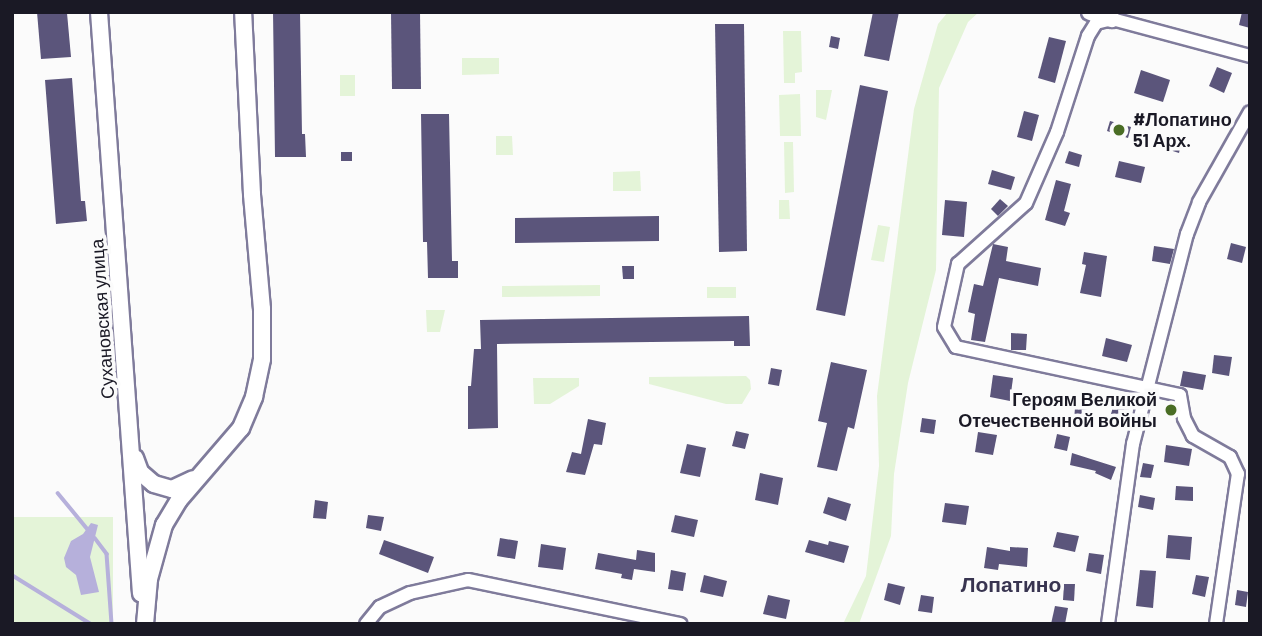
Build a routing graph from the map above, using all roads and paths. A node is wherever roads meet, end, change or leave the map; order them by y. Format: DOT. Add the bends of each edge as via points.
graph roads {
  1 [pos="99,12"];
  2 [pos="243,12"];
  3 [pos="1090,12"];
  4 [pos="1112,19"];
  5 [pos="1250,57"];
  6 [pos="1250,112"];
  7 [pos="1147,386"];
  8 [pos="129,443"];
  9 [pos="204,471"];
  10 [pos="144,624"];
  11 [pos="366,624"];
  12 [pos="680,624"];
  13 [pos="1108,624"];
  14 [pos="1216,624"];
  1 -- 8 [label="street, Сухановская улица"];
  2 -- 9 [label="street" via="262,359 241,428"];
  3 -- 4 [label="street"];
  4 -- 5 [label="street"];
  4 -- 7 [label="street" via="1096,23 1088,36 1057,132 1026,204 958,264 944,327 956,347"];
  6 -- 7 [label="street" via="1195,213"];
  7 -- 13 [label="street" via="1133,444"];
  7 -- 14 [label="street" via="1180,395 1193,436 1230,457 1238,474"];
  8 -- 9 [label="street" via="140,472 154,484 184,485"];
  8 -- 10 [label="street, Сухановская улица"];
  9 -- 10 [label="street" via="164,526 149,579"];
  11 -- 12 [label="street" via="380,607 410,593 468,580"];
}
